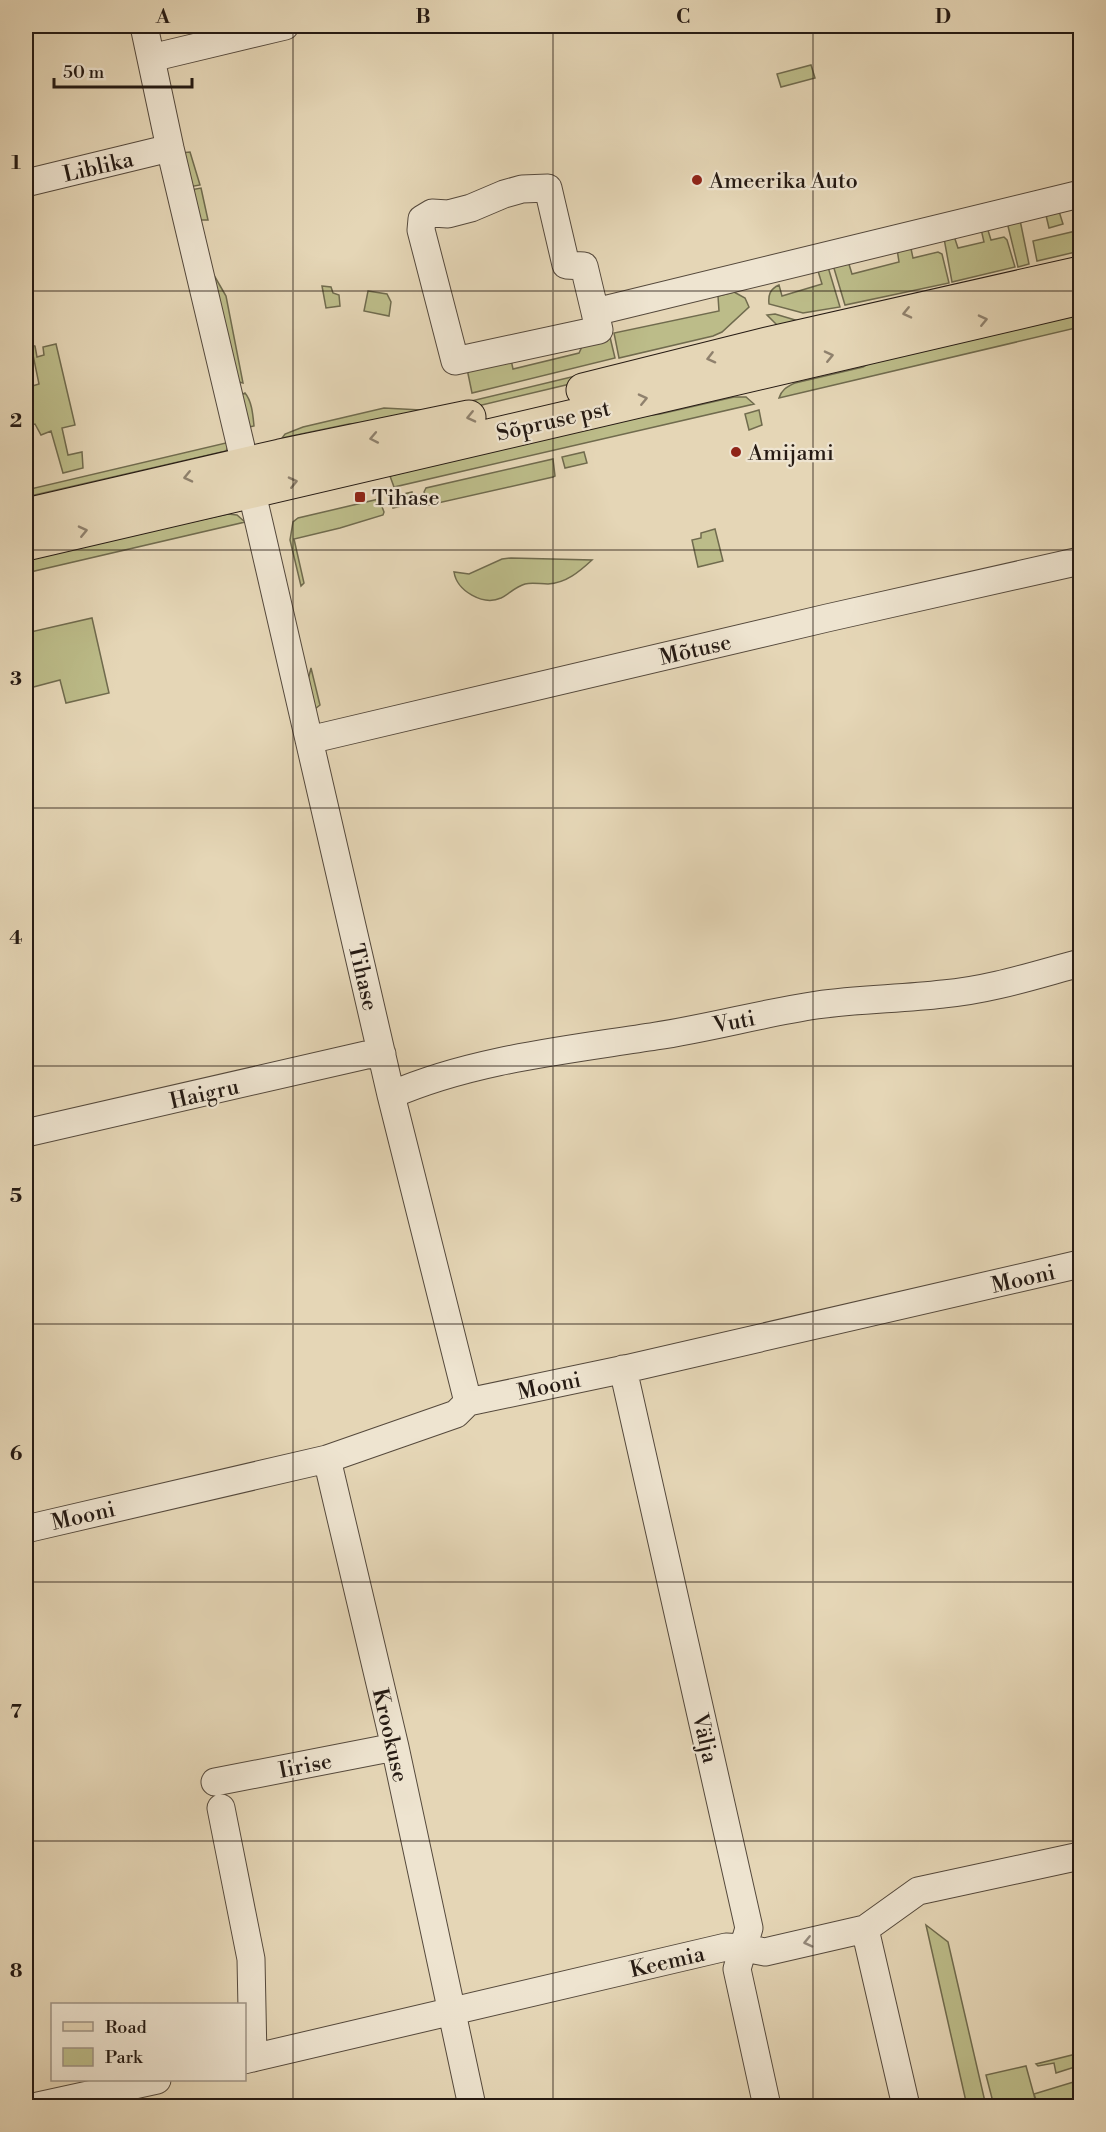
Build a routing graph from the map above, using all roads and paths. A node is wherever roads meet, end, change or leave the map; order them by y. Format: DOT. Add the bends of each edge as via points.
graph roads {
  1 [pos="144,26"];
  2 [pos="285,26"];
  3 [pos="152,58"];
  4 [pos="170,148"];
  5 [pos="26,183"];
  6 [pos="1080,194"];
  7 [pos="1080,273"];
  8 [pos="1080,298"];
  9 [pos="595,312"];
  10 [pos="248,478"];
  11 [pos="26,514"];
  12 [pos="26,544"];
  13 [pos="1080,561"];
  14 [pos="309,740"];
  15 [pos="1080,963"];
  16 [pos="382,1054"];
  17 [pos="391,1095"];
  18 [pos="26,1133"];
  19 [pos="1080,1264"];
  20 [pos="623,1369"];
  21 [pos="468,1402"];
  22 [pos="327,1459"];
  23 [pos="26,1528"];
  24 [pos="395,1747"];
  25 [pos="1080,1856"];
  26 [pos="865,1929"];
  27 [pos="744,1948"];
  28 [pos="452,2013"];
  29 [pos="249,2059"];
  30 [pos="148,2081"];
  31 [pos="38,2106"];
  32 [pos="472,2106"];
  33 [pos="767,2106"];
  34 [pos="906,2106"];
  1 -- 3 [label="street, Tihase"];
  2 -- 3 [label="street"];
  3 -- 4 [label="street, Tihase"];
  4 -- 5 [label="street, Liblika"];
  4 -- 10 [label="street, Tihase"];
  6 -- 9 [label="street"];
  7 -- 10 [label="main road, Sõpruse pst, one-way" via="431,426"];
  10 -- 8 [label="main road, Sõpruse pst, one-way"];
  9 -- 9 [label="street" via="584,266 566,265 548,188 522,189 471,208 448,214 432,213 422,219 421,230 455,361 599,330"];
  10 -- 11 [label="main road, Sõpruse pst, one-way"];
  12 -- 10 [label="main road, Sõpruse pst, one-way"];
  10 -- 14 [label="street, Tihase"];
  13 -- 14 [label="street, Mõtuse"];
  14 -- 16 [label="street, Tihase"];
  15 -- 17 [label="street, Vuti" via="993,986 944,994 854,1000 558,1050 440,1077"];
  16 -- 17 [label="street, Tihase"];
  16 -- 18 [label="street, Haigru"];
  17 -- 21 [label="street, Tihase"];
  19 -- 20 [label="street, Mooni"];
  20 -- 21 [label="street, Mooni"];
  20 -- 27 [label="street, Välja" via="749,1928"];
  21 -- 22 [label="street, Mooni" via="456,1414"];
  22 -- 23 [label="street, Mooni"];
  22 -- 24 [label="street, Krookuse"];
  24 -- 28 [label="street, Krookuse"];
  24 -- 29 [label="street, Iirise" via="218,1795 251,1959"];
  25 -- 26 [label="street, Keemia" via="918,1891"];
  26 -- 27 [label="street, Keemia, one-way" via="765,1952"];
  26 -- 34 [label="street"];
  27 -- 28 [label="street, Keemia" via="726,1947"];
  27 -- 33 [label="street, Välja" via="737,1969"];
  28 -- 29 [label="street, Keemia"];
  28 -- 32 [label="street, Krookuse"];
  30 -- 31 [label="street"];
}
